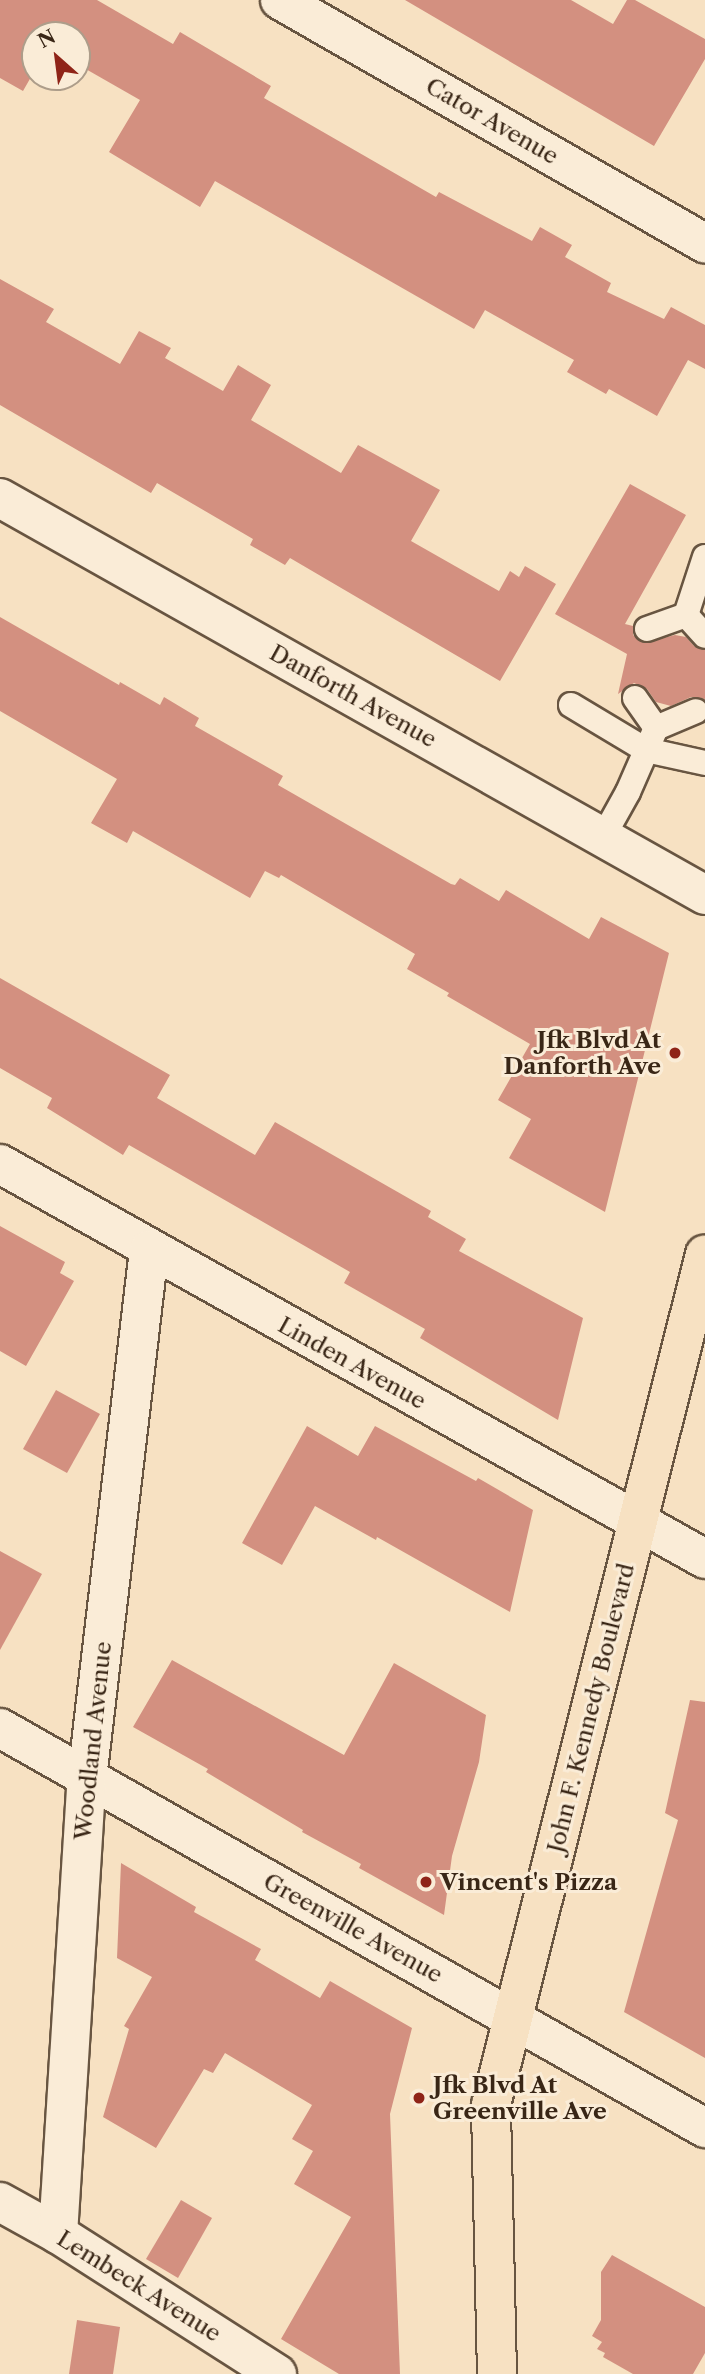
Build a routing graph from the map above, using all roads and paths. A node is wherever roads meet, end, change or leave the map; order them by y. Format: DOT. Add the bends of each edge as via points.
graph roads {
  1 [pos="280,0"];
  2 [pos="705,243"];
  3 [pos="0,498"];
  4 [pos="705,556"];
  5 [pos="686,615"];
  6 [pos="647,629"];
  7 [pos="705,636"];
  8 [pos="635,698"];
  9 [pos="571,705"];
  10 [pos="696,711"];
  11 [pos="651,739"];
  12 [pos="705,763"];
  13 [pos="603,837"];
  14 [pos="705,895"];
  15 [pos="0,1164"];
  16 [pos="149,1250"];
  17 [pos="705,1254"];
  18 [pos="638,1522"];
  19 [pos="705,1559"];
  20 [pos="0,1728"];
  21 [pos="86,1778"];
  22 [pos="513,2018"];
  23 [pos="705,2128"];
  24 [pos="0,2202"];
  25 [pos="58,2234"];
  26 [pos="277,2374"];
  27 [pos="497,2374"];
  1 -- 2 [label="street, Cator Avenue"];
  3 -- 13 [label="street, Danforth Avenue"];
  4 -- 5 [label="lane"];
  5 -- 6 [label="lane"];
  5 -- 7 [label="lane"];
  8 -- 11 [label="lane"];
  9 -- 11 [label="lane"];
  10 -- 11 [label="lane"];
  11 -- 12 [label="lane"];
  11 -- 13 [label="lane"];
  13 -- 14 [label="street, Danforth Avenue"];
  15 -- 16 [label="street, Linden Avenue"];
  16 -- 18 [label="street, Linden Avenue"];
  16 -- 21 [label="street, Woodland Avenue"];
  17 -- 18 [label="main road, John F. Kennedy Boulevard"];
  18 -- 19 [label="street, Linden Avenue"];
  18 -- 22 [label="main road, John F. Kennedy Boulevard"];
  20 -- 21 [label="street, Greenville Avenue"];
  21 -- 22 [label="street, Greenville Avenue"];
  21 -- 25 [label="street, Woodland Avenue"];
  22 -- 23 [label="street, Greenville Avenue"];
  22 -- 27 [label="main road, John F. Kennedy Boulevard" via="491,2105"];
  24 -- 25 [label="street, Lembeck Avenue"];
  25 -- 26 [label="street, Lembeck Avenue"];
}
